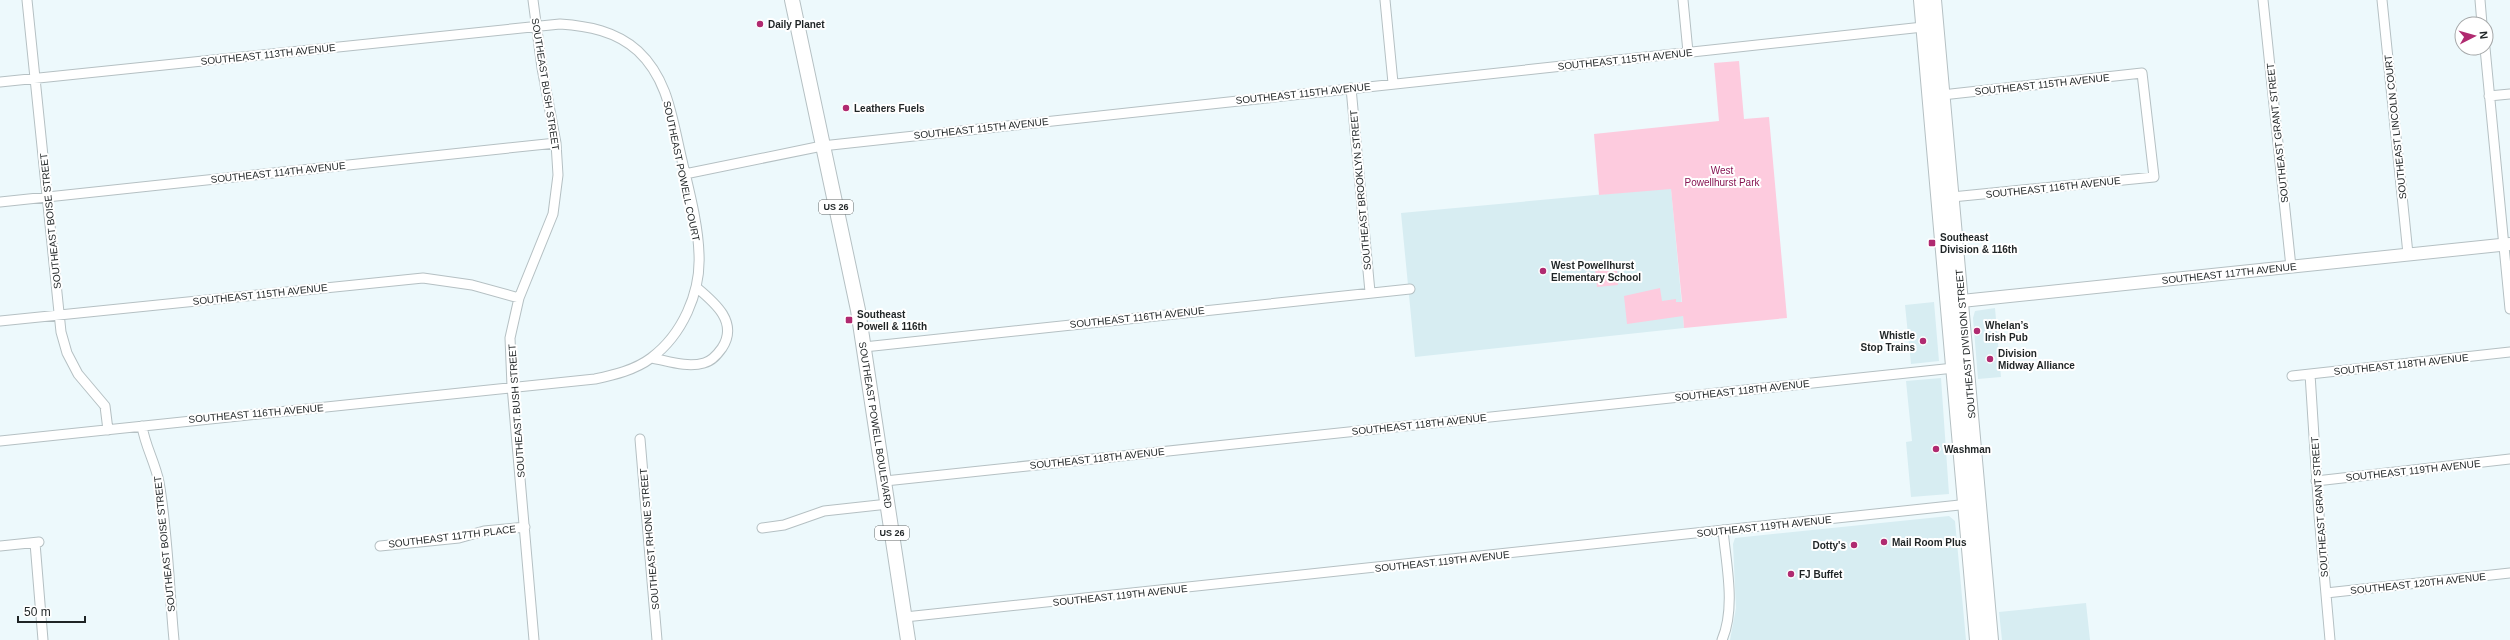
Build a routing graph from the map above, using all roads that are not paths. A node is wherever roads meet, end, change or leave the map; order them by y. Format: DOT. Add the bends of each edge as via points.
graph roads {
  1 [pos="27,0"];
  2 [pos="533,0"];
  3 [pos="792,0"];
  4 [pos="1385,0"];
  5 [pos="1683,0"];
  6 [pos="1921,0"];
  7 [pos="1934,0"];
  8 [pos="2263,0"];
  9 [pos="2382,0"];
  10 [pos="2480,0"];
  11 [pos="2481,16"];
  12 [pos="537,27"];
  13 [pos="1923,27"];
  14 [pos="1688,52"];
  15 [pos="2485,56"];
  16 [pos="35,78"];
  17 [pos="0,82"];
  18 [pos="1393,83"];
  19 [pos="1351,88"];
  20 [pos="2510,94"];
  21 [pos="1942,95"];
  22 [pos="2489,96"];
  23 [pos="556,143"];
  24 [pos="822,146"];
  25 [pos="685,174"];
  26 [pos="2154,177"];
  27 [pos="47,197"];
  28 [pos="1952,197"];
  29 [pos="0,202"];
  30 [pos="2507,244"];
  31 [pos="2408,254"];
  32 [pos="2291,267"];
  33 [pos="696,287"];
  34 [pos="1410,289"];
  35 [pos="1370,292"];
  36 [pos="519,298"];
  37 [pos="1954,302"];
  38 [pos="2510,309"];
  39 [pos="59,314"];
  40 [pos="0,321"];
  41 [pos="864,347"];
  42 [pos="2510,352"];
  43 [pos="652,358"];
  44 [pos="1954,368"];
  45 [pos="2310,374"];
  46 [pos="2292,376"];
  47 [pos="512,386"];
  48 [pos="1959,422"];
  49 [pos="142,426"];
  50 [pos="108,430"];
  51 [pos="640,439"];
  52 [pos="0,441"];
  53 [pos="2510,459"];
  54 [pos="1976,469"];
  55 [pos="885,481"];
  56 [pos="2316,481"];
  57 [pos="888,504"];
  58 [pos="1973,504"];
  59 [pos="525,527"];
  60 [pos="762,528"];
  61 [pos="1723,530"];
  62 [pos="0,546"];
  63 [pos="380,546"];
  64 [pos="2510,573"];
  65 [pos="2326,593"];
  66 [pos="905,617"];
  67 [pos="43,640"];
  68 [pos="174,640"];
  69 [pos="534,640"];
  70 [pos="657,640"];
  71 [pos="908,640"];
  72 [pos="1722,640"];
  73 [pos="1977,640"];
  74 [pos="1992,640"];
  75 [pos="2330,640"];
  1 -- 16 [label="street, SOUTHEAST BOISE STREET"];
  2 -- 12 [label="street, SOUTHEAST BUSH STREET"];
  3 -- 24 [label="main road, SOUTHEAST POWELL BOULEVARD / US 26"];
  4 -- 18 [label="street"];
  5 -- 14 [label="street"];
  6 -- 13 [label="main road, SOUTHEAST DIVISION STREET"];
  7 -- 21 [label="main road, SOUTHEAST DIVISION STREET"];
  8 -- 32 [label="street, SOUTHEAST GRANT STREET"];
  9 -- 31 [label="street, SOUTHEAST LINCOLN COURT"];
  10 -- 11 [label="street"];
  12 -- 16 [label="street, SOUTHEAST 113TH AVENUE"];
  12 -- 23 [label="street, SOUTHEAST BUSH STREET"];
  12 -- 25 [label="street, SOUTHEAST POWELL COURT" via="560,24 601,29 638,52 652,67 665,90"];
  13 -- 14 [label="street, SOUTHEAST 115TH AVENUE"];
  13 -- 37 [label="main road, SOUTHEAST DIVISION STREET"];
  14 -- 18 [label="street, SOUTHEAST 115TH AVENUE"];
  15 -- 22 [label="street"];
  16 -- 17 [label="street, SOUTHEAST 113TH AVENUE"];
  16 -- 27 [label="street, SOUTHEAST BOISE STREET"];
  18 -- 19 [label="street, SOUTHEAST 115TH AVENUE"];
  19 -- 24 [label="street, SOUTHEAST 115TH AVENUE"];
  19 -- 35 [label="street, SOUTHEAST BROOKLYN STREET"];
  20 -- 22 [label="street"];
  21 -- 26 [label="street, SOUTHEAST 115TH AVENUE" via="2142,73"];
  21 -- 28 [label="main road, SOUTHEAST DIVISION STREET"];
  22 -- 30 [label="street"];
  23 -- 27 [label="street, SOUTHEAST 114TH AVENUE"];
  23 -- 36 [label="street, SOUTHEAST BUSH STREET" via="558,175 553,214"];
  24 -- 25 [label="street, SOUTHEAST 115TH AVENUE"];
  24 -- 41 [label="main road, SOUTHEAST POWELL BOULEVARD / US 26"];
  25 -- 33 [label="street, SOUTHEAST POWELL COURT" via="698,245"];
  26 -- 28 [label="street, SOUTHEAST 116TH AVENUE"];
  27 -- 29 [label="street, SOUTHEAST 114TH AVENUE"];
  27 -- 39 [label="street, SOUTHEAST BOISE STREET"];
  28 -- 37 [label="main road, SOUTHEAST DIVISION STREET"];
  30 -- 31 [label="street, SOUTHEAST 117TH AVENUE"];
  30 -- 38 [label="street"];
  31 -- 32 [label="street, SOUTHEAST 117TH AVENUE"];
  32 -- 37 [label="street, SOUTHEAST 117TH AVENUE"];
  33 -- 43 [label="street, SOUTHEAST POWELL COURT" via="678,330"];
  33 -- 43 [label="street" via="722,312 727,328 724,344 716,357 702,364"];
  34 -- 35 [label="street, SOUTHEAST 116TH AVENUE"];
  35 -- 41 [label="street, SOUTHEAST 116TH AVENUE"];
  36 -- 39 [label="street, SOUTHEAST 115TH AVENUE" via="472,285 423,278"];
  36 -- 47 [label="street, SOUTHEAST BUSH STREET" via="510,338"];
  37 -- 44 [label="main road, SOUTHEAST DIVISION STREET"];
  37 -- 54 [label="main road, SOUTHEAST DIVISION STREET"];
  39 -- 40 [label="street, SOUTHEAST 115TH AVENUE"];
  39 -- 50 [label="street, SOUTHEAST BOISE STREET" via="67,352 82,380 105,406"];
  41 -- 55 [label="main road, SOUTHEAST POWELL BOULEVARD / US 26"];
  42 -- 45 [label="street, SOUTHEAST 118TH AVENUE"];
  43 -- 47 [label="street, SOUTHEAST POWELL COURT" via="634,368 602,378"];
  44 -- 48 [label="main road, SOUTHEAST DIVISION STREET"];
  44 -- 55 [label="street, SOUTHEAST 118TH AVENUE"];
  45 -- 46 [label="street, SOUTHEAST 118TH AVENUE"];
  45 -- 56 [label="street, SOUTHEAST GRANT STREET"];
  47 -- 49 [label="street, SOUTHEAST 116TH AVENUE"];
  47 -- 59 [label="street, SOUTHEAST BUSH STREET"];
  48 -- 54 [label="main road" via="1968,461"];
  48 -- 58 [label="main road, SOUTHEAST DIVISION STREET"];
  49 -- 50 [label="street, SOUTHEAST 116TH AVENUE"];
  49 -- 68 [label="street, SOUTHEAST BOISE STREET" via="161,495"];
  50 -- 52 [label="street, SOUTHEAST 116TH AVENUE"];
  51 -- 70 [label="street, SOUTHEAST RHONE STREET"];
  53 -- 56 [label="street, SOUTHEAST 119TH AVENUE"];
  54 -- 58 [label="main road, SOUTHEAST DIVISION STREET"];
  55 -- 57 [label="main road, SOUTHEAST POWELL BOULEVARD / US 26"];
  56 -- 65 [label="street, SOUTHEAST GRANT STREET"];
  57 -- 60 [label="street" via="824,511 784,525"];
  57 -- 66 [label="main road, SOUTHEAST POWELL BOULEVARD / US 26"];
  58 -- 61 [label="street, SOUTHEAST 119TH AVENUE"];
  58 -- 73 [label="main road, SOUTHEAST DIVISION STREET"];
  58 -- 74 [label="main road, SOUTHEAST DIVISION STREET"];
  59 -- 63 [label="street, SOUTHEAST 117TH PLACE" via="484,530 459,538"];
  59 -- 69 [label="street, SOUTHEAST BUSH STREET"];
  61 -- 66 [label="street, SOUTHEAST 119TH AVENUE"];
  61 -- 72 [label="street" via="1728,598"];
  62 -- 67 [label="street" via="38,542"];
  64 -- 65 [label="street, SOUTHEAST 120TH AVENUE"];
  65 -- 75 [label="street, SOUTHEAST GRANT STREET"];
  66 -- 71 [label="main road, SOUTHEAST POWELL BOULEVARD / US 26"];
}
